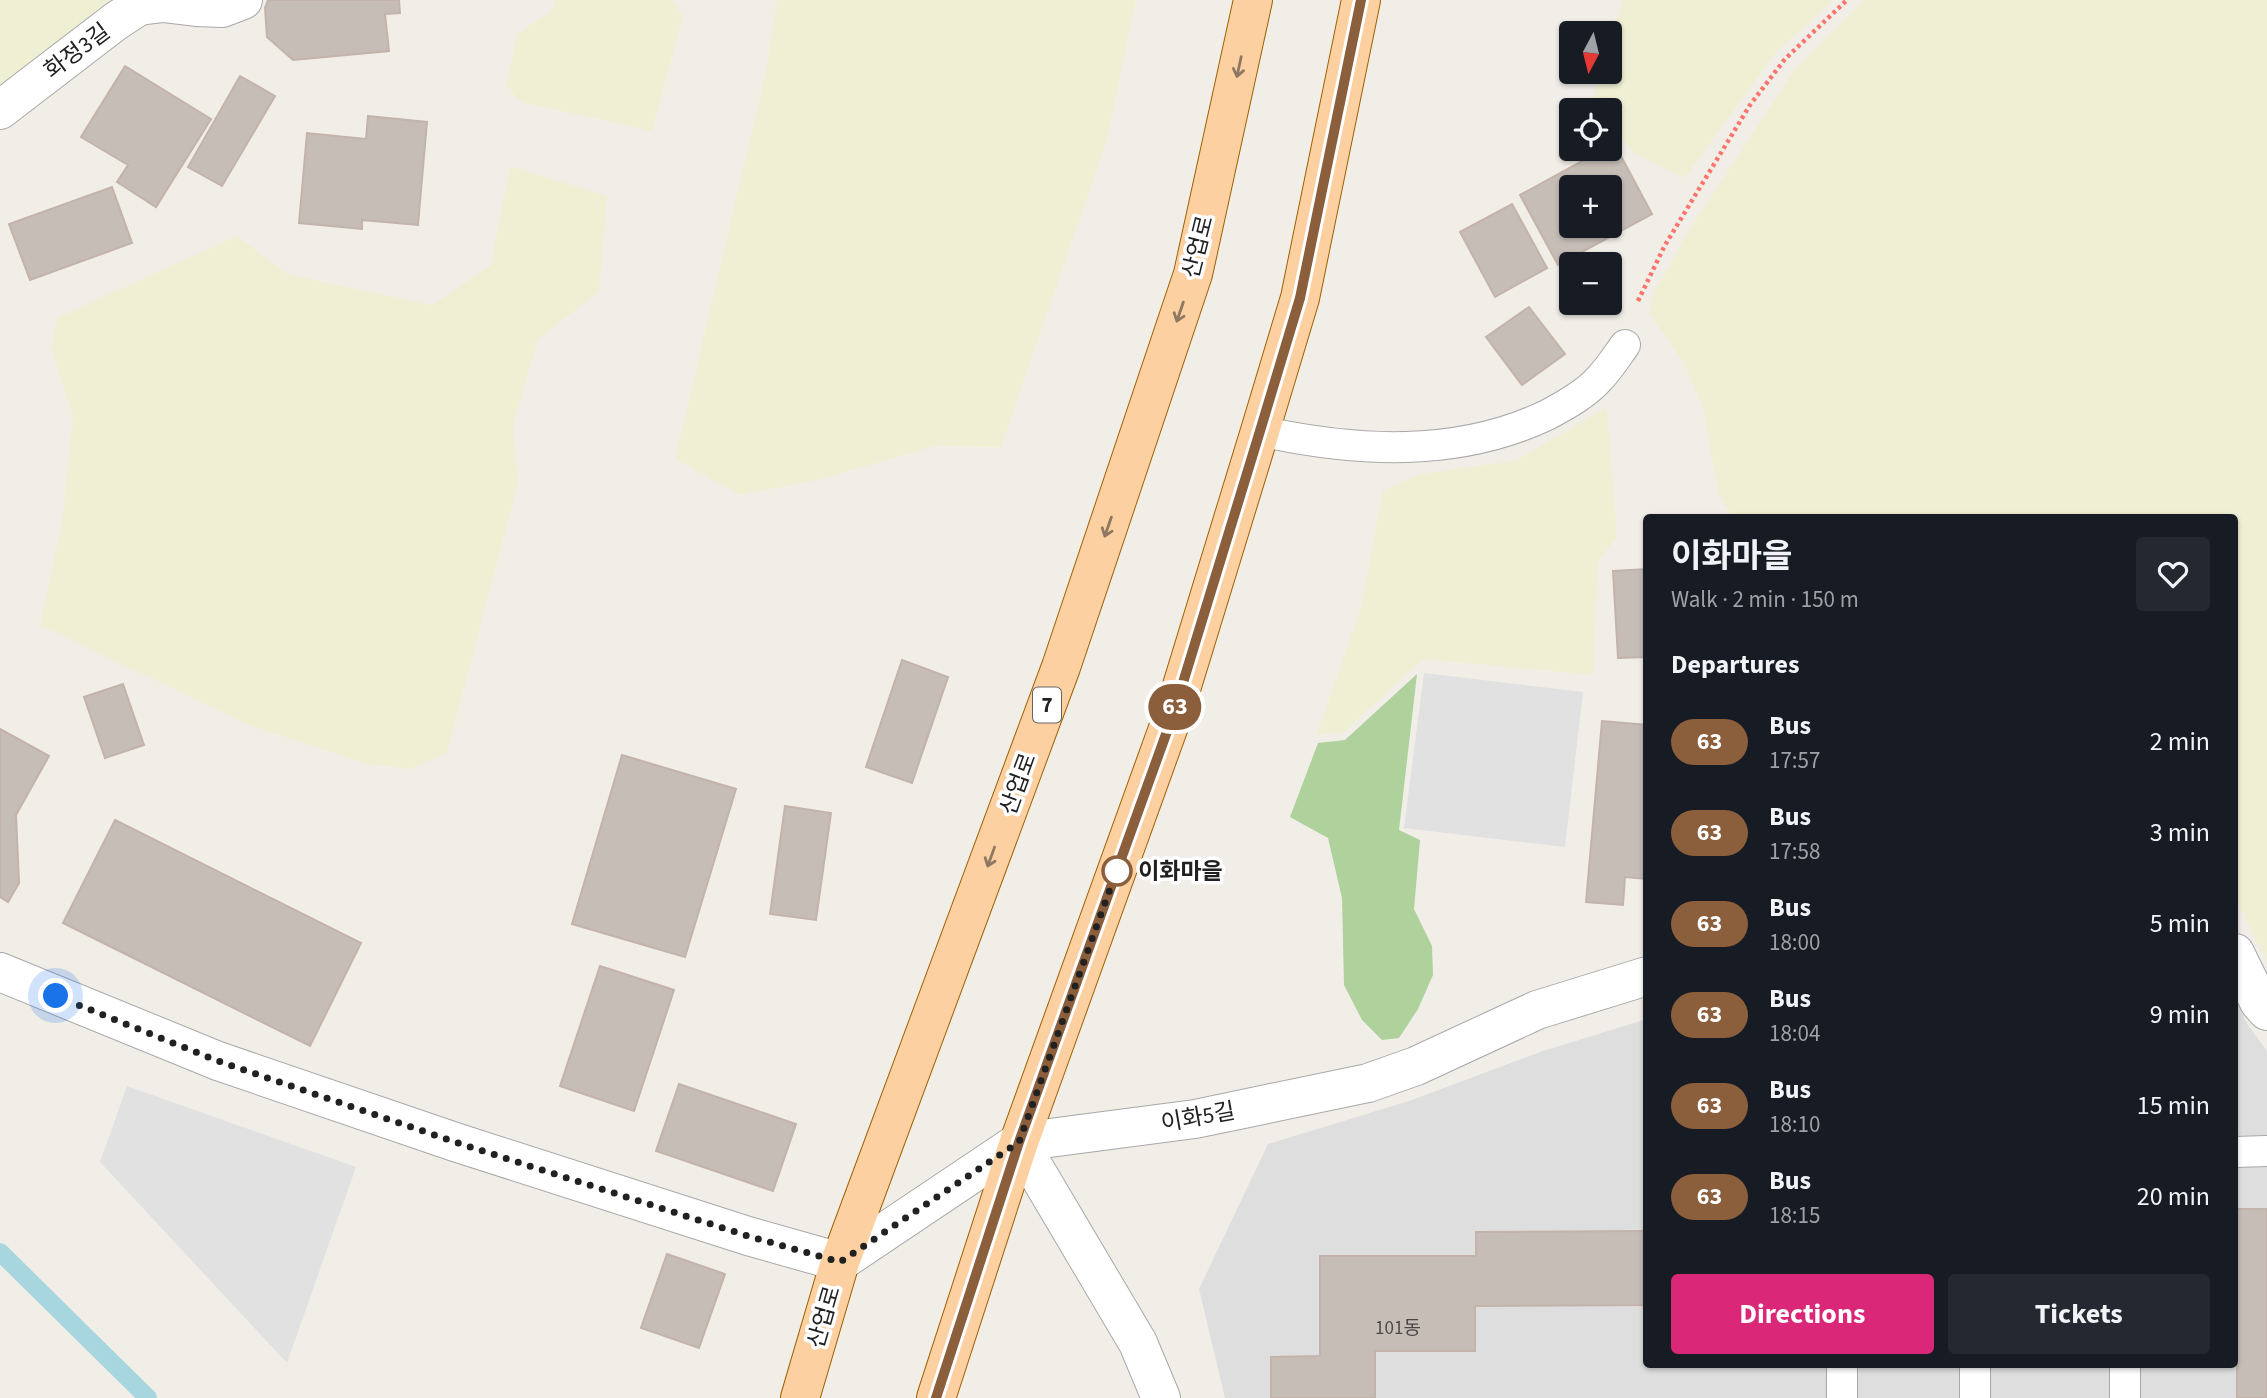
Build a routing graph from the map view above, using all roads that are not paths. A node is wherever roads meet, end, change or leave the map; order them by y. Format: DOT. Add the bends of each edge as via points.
graph roads {
  1 [pos="243,0"];
  2 [pos="1253,0"];
  3 [pos="1361,0"];
  4 [pos="0,110"];
  5 [pos="1625,345"];
  6 [pos="1260,431"];
  7 [pos="2238,959"];
  8 [pos="0,972"];
  9 [pos="1643,977"];
  10 [pos="2267,1011"];
  11 [pos="1019,1142"];
  12 [pos="2267,1151"];
  13 [pos="2238,1152"];
  14 [pos="840,1262"];
  15 [pos="1842,1368"];
  16 [pos="1975,1368"];
  17 [pos="2125,1368"];
  18 [pos="800,1398"];
  19 [pos="936,1398"];
  20 [pos="1161,1398"];
  21 [pos="1842,1398"];
  22 [pos="1975,1398"];
  23 [pos="2126,1398"];
  1 -- 4 [label="street, 화정3길" via="222,8 163,3 139,6"];
  2 -- 14 [label="main road, 산업로 / 7, one-way" via="1193,274 1061,667"];
  3 -- 6 [label="main road" via="1300,298"];
  5 -- 6 [label="lane" via="1598,381 1561,408 1519,428 1472,440 1361,448"];
  6 -- 11 [label="main road" via="1174,712"];
  7 -- 10 [label="street"];
  8 -- 14 [label="street" via="230,1066 468,1147"];
  9 -- 11 [label="street, 이화5길" via="1537,1010 1416,1066 1367,1083 1195,1119"];
  11 -- 14 [label="street"];
  11 -- 19 [label="main road"];
  11 -- 20 [label="street" via="1139,1343"];
  12 -- 13 [label="lane"];
  14 -- 18 [label="main road, 산업로 / 7"];
  15 -- 21 [label="lane"];
  16 -- 22 [label="lane"];
  17 -- 23 [label="lane"];
}
